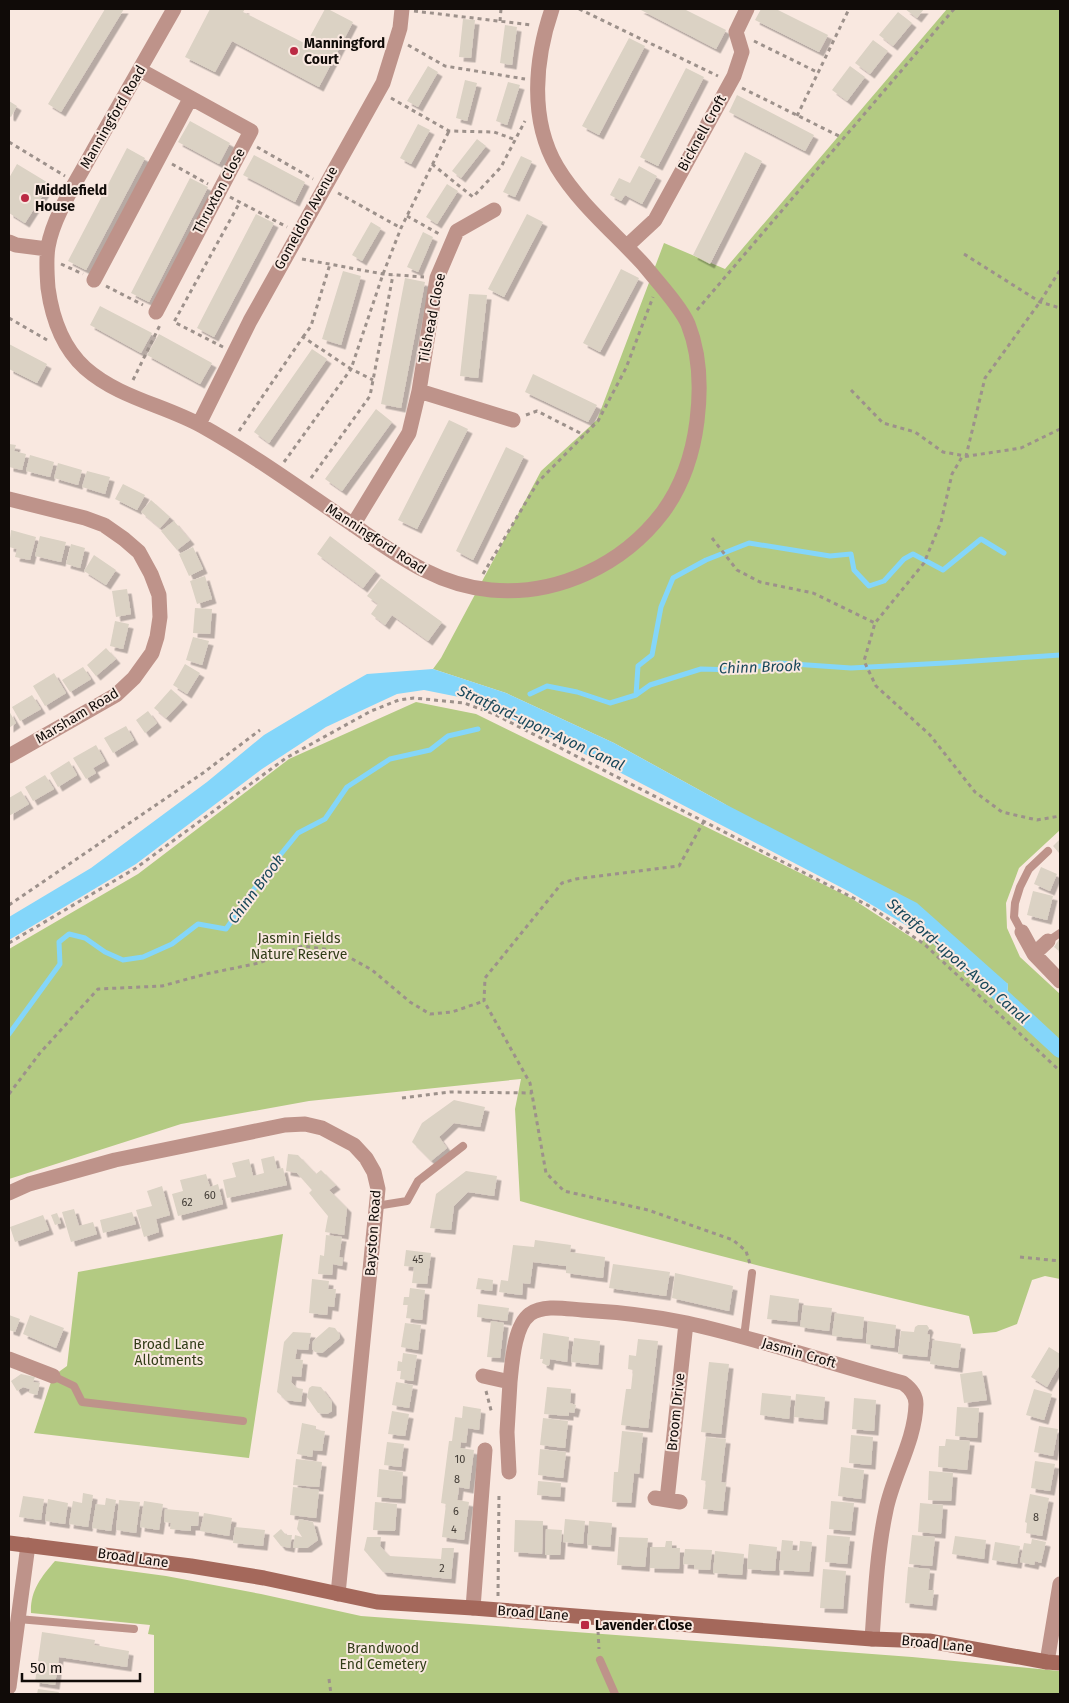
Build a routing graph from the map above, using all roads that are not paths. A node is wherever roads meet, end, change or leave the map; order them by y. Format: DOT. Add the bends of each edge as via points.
graph roads {
  1 [pos="174,9"];
  2 [pos="401,9"];
  3 [pos="552,9"];
  4 [pos="747,9"];
  5 [pos="140,70"];
  6 [pos="190,99"];
  7 [pos="494,210"];
  8 [pos="9,242"];
  9 [pos="627,246"];
  10 [pos="48,253"];
  11 [pos="94,280"];
  12 [pos="160,314"];
  13 [pos="419,391"];
  14 [pos="513,420"];
  15 [pos="199,424"];
  16 [pos="9,499"];
  17 [pos="353,525"];
  18 [pos="9,756"];
  19 [pos="1048,851"];
  20 [pos="1022,932"];
  21 [pos="1054,937"];
  22 [pos="1034,954"];
  23 [pos="1060,981"];
  24 [pos="463,1146"];
  25 [pos="9,1193"];
  26 [pos="376,1206"];
  27 [pos="752,1273"];
  28 [pos="686,1323"];
  29 [pos="744,1337"];
  30 [pos="9,1359"];
  31 [pos="53,1376"];
  32 [pos="483,1376"];
  33 [pos="510,1382"];
  34 [pos="243,1421"];
  35 [pos="485,1450"];
  36 [pos="509,1472"];
  37 [pos="667,1500"];
  38 [pos="9,1543"];
  39 [pos="28,1545"];
  40 [pos="1060,1584"];
  41 [pos="338,1594"];
  42 [pos="474,1608"];
  43 [pos="18,1618"];
  44 [pos="134,1629"];
  45 [pos="872,1639"];
  46 [pos="600,1660"];
  47 [pos="1054,1662"];
  48 [pos="9,1687"];
  49 [pos="615,1694"];
  1 -- 5 [label="street, Manningford Road"];
  2 -- 15 [label="street, Gomeldon Avenue" via="400,28 383,83 298,233"];
  3 -- 9 [label="street, Manningford Road" via="541,44 538,81 538,108 543,132 557,167 585,204"];
  4 -- 9 [label="street, Bicknell Croft" via="736,32 742,52 730,82 655,220"];
  5 -- 6 [label="street, Thruxton Close"];
  5 -- 10 [label="street, Manningford Road" via="76,182 54,226"];
  6 -- 11 [label="street"];
  6 -- 12 [label="street, Thruxton Close" via="251,131"];
  7 -- 13 [label="street, Tilshead Close" via="457,231 437,278"];
  8 -- 10 [label="street"];
  9 -- 17 [label="street, Manningford Road" via="687,321 699,375 695,434 688,460 678,487 643,536 619,555 567,582 507,591 475,588 431,575"];
  10 -- 15 [label="street, Manningford Road" via="53,315 76,359 126,394"];
  13 -- 14 [label="street"];
  13 -- 17 [label="street, Tilshead Close" via="409,432"];
  15 -- 17 [label="street, Manningford Road"];
  16 -- 18 [label="street, Marsham Road" via="84,518 104,525 124,539 139,552 151,574 158,595 160,617 152,653 134,678 116,695"];
  19 -- 20 [label="lane" via="1029,869 1014,903 1014,917"];
  20 -- 22 [label="street"];
  21 -- 22 [label="street"];
  22 -- 23 [label="street"];
  24 -- 26 [label="lane" via="418,1181 407,1201"];
  25 -- 26 [label="street, Bayston Road" via="29,1184 115,1160 285,1125 305,1124 322,1128 354,1144 374,1172 378,1189"];
  26 -- 41 [label="street, Bayston Road"];
  27 -- 29 [label="lane"];
  28 -- 29 [label="street, Jasmin Croft"];
  28 -- 33 [label="street, Jasmin Croft" via="617,1312 550,1307 530,1314 521,1326 514,1348"];
  28 -- 37 [label="street, Broom Drive"];
  29 -- 45 [label="street, Jasmin Croft" via="903,1382 913,1390 916,1402 913,1427 886,1509 877,1569"];
  30 -- 31 [label="street"];
  31 -- 34 [label="lane" via="74,1386 82,1402"];
  32 -- 33 [label="street"];
  33 -- 36 [label="street, Jasmin Croft"];
  35 -- 42 [label="street"];
  38 -- 39 [label="street, Broad Lane"];
  39 -- 41 [label="street, Broad Lane" via="191,1566"];
  39 -- 43 [label="street"];
  40 -- 47 [label="street"];
  41 -- 42 [label="street, Broad Lane" via="378,1602"];
  42 -- 45 [label="street, Broad Lane"];
  43 -- 44 [label="lane"];
  43 -- 48 [label="street"];
  45 -- 47 [label="street, Broad Lane" via="929,1640"];
  46 -- 49 [label="lane"];
}
